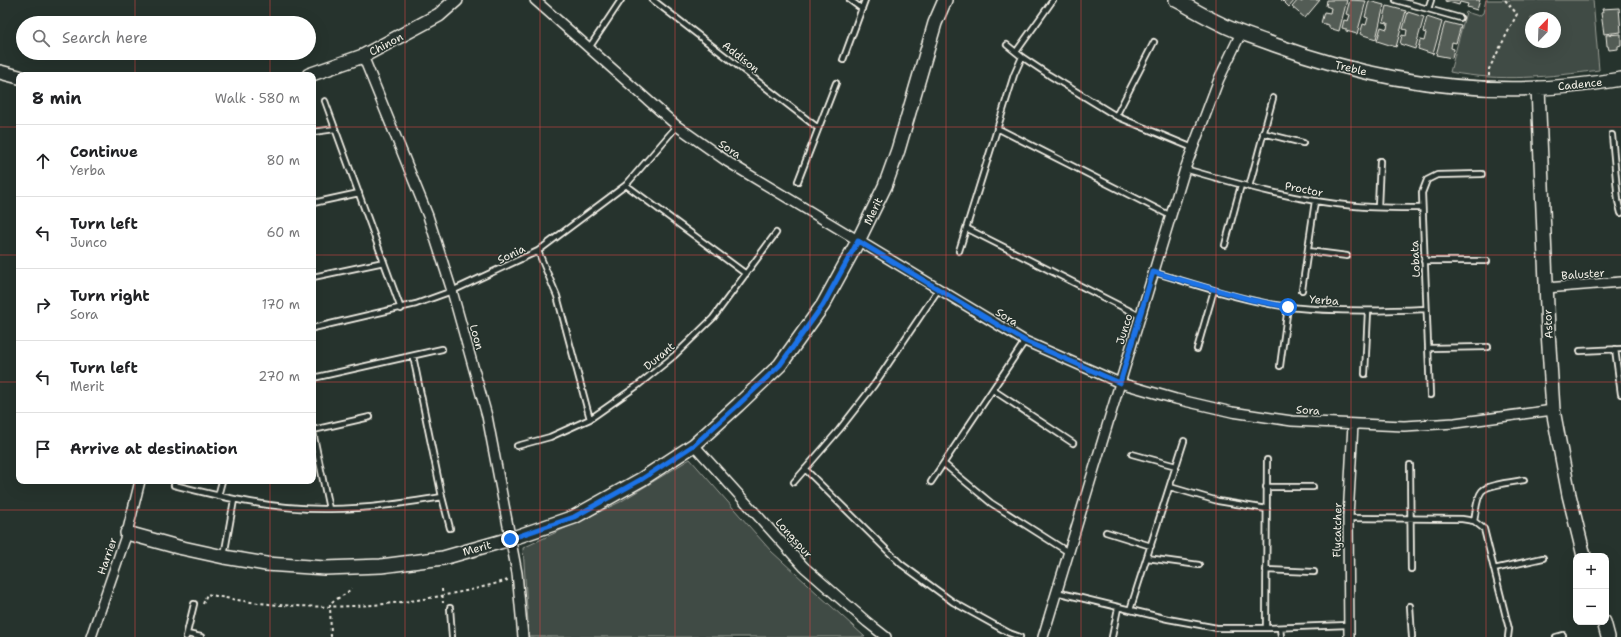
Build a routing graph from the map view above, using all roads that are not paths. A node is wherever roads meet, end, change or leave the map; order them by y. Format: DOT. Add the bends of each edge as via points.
graph roads {
  1 [pos="456,0"];
  2 [pos="535,0"];
  3 [pos="621,0"];
  4 [pos="653,0"];
  5 [pos="850,0"];
  6 [pos="865,0"];
  7 [pos="945,0"];
  8 [pos="1053,0"];
  9 [pos="1176,0"];
  10 [pos="1396,0"];
  11 [pos="1431,0"];
  12 [pos="862,9"];
  13 [pos="1428,9"];
  14 [pos="1460,18"];
  15 [pos="1241,32"];
  16 [pos="1154,42"];
  17 [pos="1007,45"];
  18 [pos="589,48"];
  19 [pos="1016,52"];
  20 [pos="363,56"];
  21 [pos="1022,57"];
  22 [pos="843,60"];
  23 [pos="0,72"];
  24 [pos="316,73"];
  25 [pos="16,76"];
  26 [pos="1621,79"];
  27 [pos="836,82"];
  28 [pos="1538,88"];
  29 [pos="1273,98"];
  30 [pos="325,101"];
  31 [pos="1116,116"];
  32 [pos="677,126"];
  33 [pos="818,128"];
  34 [pos="997,128"];
  35 [pos="335,129"];
  36 [pos="316,132"];
  37 [pos="1263,133"];
  38 [pos="1612,135"];
  39 [pos="1303,144"];
  40 [pos="1193,148"];
  41 [pos="1380,161"];
  42 [pos="1185,169"];
  43 [pos="1482,174"];
  44 [pos="798,181"];
  45 [pos="626,185"];
  46 [pos="1241,185"];
  47 [pos="1249,187"];
  48 [pos="359,193"];
  49 [pos="1620,200"];
  50 [pos="316,201"];
  51 [pos="1315,201"];
  52 [pos="1378,207"];
  53 [pos="1422,208"];
  54 [pos="1621,213"];
  55 [pos="1171,216"];
  56 [pos="966,228"];
  57 [pos="776,233"];
  58 [pos="858,241"];
  59 [pos="1225,245"];
  60 [pos="1308,250"];
  61 [pos="538,251"];
  62 [pos="959,251"];
  63 [pos="1347,256"];
  64 [pos="1487,261"];
  65 [pos="384,262"];
  66 [pos="1424,262"];
  67 [pos="1153,272"];
  68 [pos="746,274"];
  69 [pos="316,276"];
  70 [pos="1621,282"];
  71 [pos="1546,288"];
  72 [pos="938,290"];
  73 [pos="1214,290"];
  74 [pos="1302,290"];
  75 [pos="452,291"];
  76 [pos="1288,307"];
  77 [pos="401,309"];
  78 [pos="1426,309"];
  79 [pos="1368,311"];
  80 [pos="1140,316"];
  81 [pos="316,327"];
  82 [pos="1025,341"];
  83 [pos="1488,347"];
  84 [pos="1428,348"];
  85 [pos="442,349"];
  86 [pos="1615,349"];
  87 [pos="1621,349"];
  88 [pos="1197,350"];
  89 [pos="1580,351"];
  90 [pos="412,356"];
  91 [pos="1280,366"];
  92 [pos="1365,374"];
  93 [pos="316,377"];
  94 [pos="1120,383"];
  95 [pos="993,390"];
  96 [pos="1621,394"];
  97 [pos="1430,395"];
  98 [pos="1553,410"];
  99 [pos="370,418"];
  100 [pos="590,419"];
  101 [pos="1353,424"];
  102 [pos="316,430"];
  103 [pos="1184,442"];
  104 [pos="1073,443"];
  105 [pos="694,445"];
  106 [pos="316,446"];
  107 [pos="517,446"];
  108 [pos="1132,454"];
  109 [pos="1267,460"];
  110 [pos="944,464"];
  111 [pos="1410,465"];
  112 [pos="1176,466"];
  113 [pos="805,469"];
  114 [pos="1524,480"];
  115 [pos="794,482"];
  116 [pos="931,482"];
  117 [pos="139,484"];
  118 [pos="221,484"];
  119 [pos="174,485"];
  120 [pos="1266,487"];
  121 [pos="1313,487"];
  122 [pos="1170,488"];
  123 [pos="218,496"];
  124 [pos="442,497"];
  125 [pos="234,500"];
  126 [pos="329,509"];
  127 [pos="1266,509"];
  128 [pos="1348,518"];
  129 [pos="1409,518"];
  130 [pos="1474,521"];
  131 [pos="450,528"];
  132 [pos="1106,532"];
  133 [pos="127,534"];
  134 [pos="510,539"];
  135 [pos="1151,546"];
  136 [pos="1068,552"];
  137 [pos="1583,553"];
  138 [pos="224,557"];
  139 [pos="1147,558"];
  140 [pos="1543,558"];
  141 [pos="1199,565"];
  142 [pos="1411,569"];
  143 [pos="1494,569"];
  144 [pos="1266,570"];
  145 [pos="1314,572"];
  146 [pos="1056,592"];
  147 [pos="194,604"];
  148 [pos="1410,606"];
  149 [pos="450,608"];
  150 [pos="1118,608"];
  151 [pos="1130,610"];
  152 [pos="1348,625"];
  153 [pos="1605,625"];
  154 [pos="1266,628"];
  155 [pos="1280,628"];
  156 [pos="187,635"];
  157 [pos="1563,635"];
  158 [pos="91,637"];
  159 [pos="201,637"];
  160 [pos="452,637"];
  161 [pos="523,637"];
  162 [pos="886,637"];
  163 [pos="1020,637"];
  164 [pos="1043,637"];
  165 [pos="1112,637"];
  166 [pos="1281,637"];
  167 [pos="1349,637"];
  168 [pos="1412,637"];
  169 [pos="1508,637"];
  170 [pos="1556,637"];
  171 [pos="1608,637"];
  1 -- 20 [label="street, Chinon" via="439,16"];
  2 -- 18 [label="street, Sora"];
  3 -- 18 [label="lane"];
  4 -- 33 [label="lane, Addison"];
  5 -- 12 [label="lane"];
  6 -- 12 [label="lane"];
  7 -- 58 [label="street, Merit" via="935,22 898,150 885,186"];
  8 -- 19 [label="lane"];
  9 -- 15 [label="street, Treble"];
  10 -- 13 [label="lane"];
  11 -- 13 [label="lane"];
  12 -- 22 [label="lane"];
  13 -- 14 [label="lane"];
  15 -- 28 [label="street, Treble" via="1317,60 1399,79 1444,86"];
  15 -- 40 [label="street, Junco" via="1218,79"];
  16 -- 31 [label="lane"];
  17 -- 19 [label="lane"];
  18 -- 32 [label="street, Sora"];
  19 -- 21 [label="lane"];
  20 -- 24 [label="street, Chinon"];
  20 -- 75 [label="street, Loon" via="428,216"];
  21 -- 31 [label="lane"];
  21 -- 34 [label="lane"];
  23 -- 25 [label="street"];
  26 -- 28 [label="street, Cadence"];
  27 -- 33 [label="lane"];
  28 -- 71 [label="street, Astor"];
  29 -- 37 [label="lane"];
  30 -- 35 [label="lane"];
  31 -- 40 [label="lane"];
  32 -- 45 [label="lane, Sonia"];
  32 -- 58 [label="street, Sora" via="728,162"];
  33 -- 44 [label="lane"];
  34 -- 55 [label="lane"];
  34 -- 56 [label="lane"];
  35 -- 36 [label="lane"];
  35 -- 48 [label="lane"];
  37 -- 39 [label="lane"];
  37 -- 47 [label="lane"];
  38 -- 49 [label="lane"];
  40 -- 42 [label="street, Junco"];
  41 -- 52 [label="lane"];
  42 -- 46 [label="lane, Proctor"];
  42 -- 55 [label="street, Junco"];
  43 -- 53 [label="lane, Lobata" via="1437,175 1427,180 1422,193"];
  45 -- 61 [label="lane, Sonia"];
  45 -- 68 [label="lane"];
  46 -- 47 [label="lane, Proctor"];
  46 -- 59 [label="lane"];
  47 -- 51 [label="lane, Proctor"];
  48 -- 50 [label="lane"];
  48 -- 65 [label="lane"];
  49 -- 54 [label="lane"];
  51 -- 52 [label="lane, Proctor"];
  51 -- 60 [label="lane"];
  52 -- 53 [label="lane, Proctor"];
  53 -- 66 [label="lane, Lobata"];
  55 -- 67 [label="street, Junco"];
  56 -- 62 [label="lane"];
  56 -- 80 [label="lane"];
  57 -- 68 [label="lane, Durant"];
  58 -- 72 [label="street, Sora"];
  58 -- 105 [label="street, Merit" via="823,305 780,365"];
  60 -- 63 [label="lane"];
  60 -- 74 [label="lane"];
  61 -- 75 [label="lane, Sonia"];
  61 -- 100 [label="lane" via="557,296"];
  64 -- 66 [label="lane"];
  65 -- 69 [label="lane"];
  65 -- 77 [label="lane"];
  66 -- 78 [label="lane, Lobata"];
  67 -- 73 [label="lane, Yerba"];
  67 -- 80 [label="street, Junco"];
  68 -- 100 [label="lane, Durant" via="713,318 675,355"];
  70 -- 71 [label="street, Baluster"];
  71 -- 98 [label="street, Astor"];
  72 -- 82 [label="street, Sora"];
  72 -- 113 [label="lane" via="874,385"];
  73 -- 76 [label="lane, Yerba"];
  73 -- 88 [label="lane"];
  75 -- 77 [label="lane, Sonia"];
  75 -- 134 [label="street, Loon" via="487,416"];
  76 -- 79 [label="lane, Yerba"];
  76 -- 91 [label="lane"];
  77 -- 81 [label="lane, Sonia"];
  78 -- 79 [label="lane, Yerba"];
  78 -- 84 [label="lane, Lobata"];
  79 -- 92 [label="lane"];
  80 -- 94 [label="street, Junco"];
  82 -- 94 [label="street, Sora"];
  82 -- 95 [label="lane"];
  83 -- 84 [label="lane"];
  84 -- 97 [label="lane, Lobata"];
  85 -- 90 [label="lane"];
  86 -- 87 [label="lane"];
  86 -- 89 [label="lane"];
  86 -- 96 [label="lane"];
  90 -- 93 [label="lane"];
  90 -- 124 [label="lane"];
  94 -- 101 [label="street, Sora" via="1232,412 1292,421"];
  94 -- 136 [label="street, Junco"];
  95 -- 104 [label="lane"];
  95 -- 110 [label="lane"];
  98 -- 101 [label="street, Sora" via="1455,423 1404,426"];
  98 -- 137 [label="street, Astor" via="1569,496"];
  99 -- 102 [label="lane"];
  100 -- 107 [label="lane, Durant" via="550,437"];
  101 -- 128 [label="street, Flycatcher"];
  103 -- 112 [label="lane"];
  105 -- 134 [label="street, Merit" via="642,479 574,517"];
  105 -- 162 [label="street, Longspur" via="804,567"];
  106 -- 126 [label="lane"];
  108 -- 112 [label="lane"];
  109 -- 120 [label="lane"];
  110 -- 116 [label="lane"];
  110 -- 136 [label="lane" via="991,504"];
  111 -- 129 [label="lane"];
  112 -- 122 [label="lane"];
  113 -- 115 [label="lane"];
  113 -- 163 [label="lane" via="901,564 953,602"];
  114 -- 130 [label="lane" via="1486,487 1479,497"];
  117 -- 133 [label="street, Harrier"];
  118 -- 123 [label="lane"];
  119 -- 123 [label="lane"];
  120 -- 121 [label="lane"];
  120 -- 127 [label="lane"];
  122 -- 127 [label="lane" via="1218,501"];
  122 -- 135 [label="lane"];
  123 -- 125 [label="lane"];
  124 -- 126 [label="lane" via="385,506"];
  124 -- 131 [label="lane"];
  125 -- 126 [label="lane" via="265,505"];
  125 -- 138 [label="lane"];
  127 -- 144 [label="lane"];
  128 -- 129 [label="lane"];
  128 -- 152 [label="street, Flycatcher"];
  129 -- 130 [label="lane"];
  129 -- 142 [label="lane"];
  130 -- 143 [label="lane" via="1484,529"];
  132 -- 135 [label="lane"];
  133 -- 138 [label="street, Merit"];
  133 -- 158 [label="street, Harrier"];
  134 -- 138 [label="street, Merit" via="443,558 381,566 325,568 266,564"];
  134 -- 161 [label="street, Loon"];
  135 -- 139 [label="lane"];
  136 -- 146 [label="street, Junco"];
  139 -- 141 [label="lane"];
  139 -- 151 [label="lane"];
  140 -- 143 [label="lane"];
  143 -- 169 [label="lane" via="1509,629"];
  144 -- 145 [label="lane"];
  144 -- 154 [label="lane"];
  146 -- 150 [label="lane"];
  146 -- 164 [label="street, Junco"];
  147 -- 156 [label="lane"];
  148 -- 168 [label="lane"];
  149 -- 160 [label="lane"];
  150 -- 151 [label="lane"];
  150 -- 165 [label="lane"];
  151 -- 154 [label="lane" via="1217,628"];
  152 -- 155 [label="lane"];
  152 -- 167 [label="street, Flycatcher"];
  153 -- 171 [label="street"];
  154 -- 155 [label="lane"];
  155 -- 166 [label="lane"];
  156 -- 159 [label="lane"];
  157 -- 170 [label="lane"];
}
